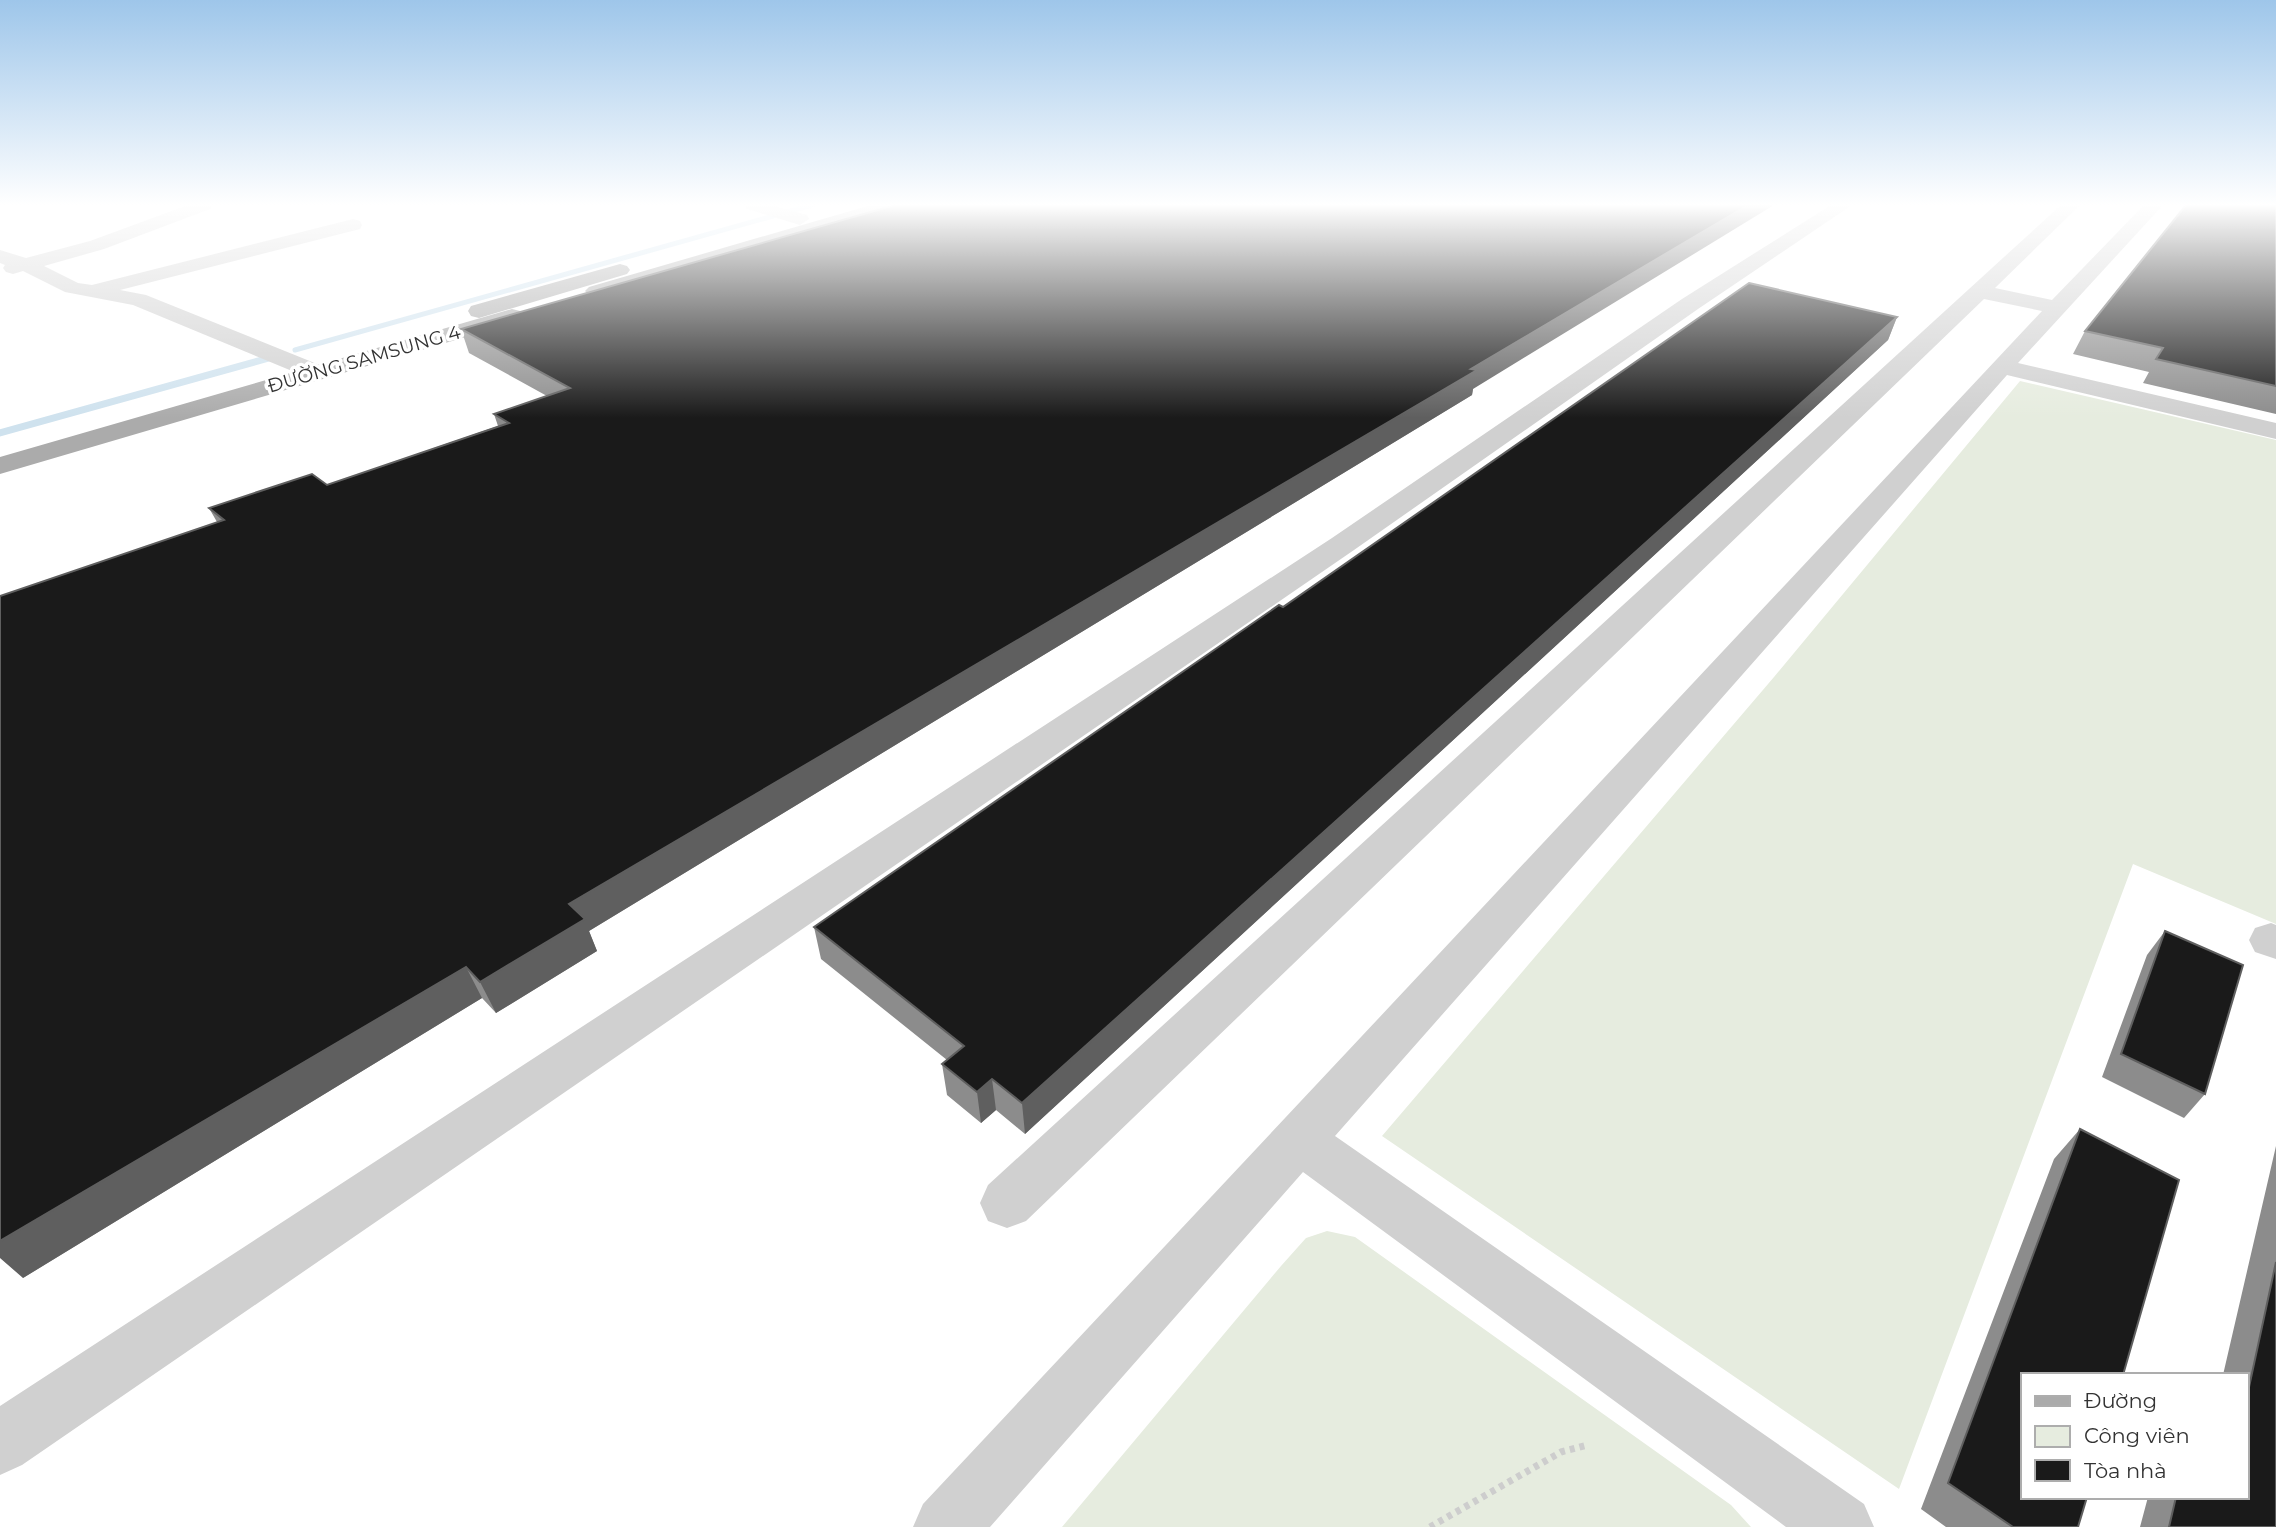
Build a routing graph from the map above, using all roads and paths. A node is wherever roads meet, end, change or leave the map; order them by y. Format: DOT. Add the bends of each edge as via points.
graph roads {
  1 [pos="48,276"];
  2 [pos="153,276"];
  3 [pos="611,276"];
  4 [pos="635,276"];
  5 [pos="1748,276"];
  6 [pos="1994,276"];
  7 [pos="2087,276"];
  8 [pos="1979,290"];
  9 [pos="91,292"];
  10 [pos="2057,308"];
  11 [pos="2002,367"];
  12 [pos="308,368"];
  13 [pos="2276,431"];
  14 [pos="0,448"];
  15 [pos="0,466"];
  16 [pos="1298,1139"];
  17 [pos="1007,1203"];
  18 [pos="0,1443"];
  19 [pos="1588,1445"];
  20 [pos="946,1527"];
  21 [pos="1430,1527"];
  22 [pos="1841,1527"];
  1 -- 9 [label="street" via="72,289"];
  2 -- 9 [label="street"];
  3 -- 12 [label="main road, ĐƯỜNG SAMSUNG 4"];
  4 -- 12 [label="main road, ĐƯỜNG SAMSUNG 4"];
  5 -- 18 [label="street"];
  6 -- 8 [label="street"];
  7 -- 10 [label="street"];
  8 -- 10 [label="street"];
  8 -- 17 [label="street"];
  9 -- 12 [label="street" via="138,300"];
  10 -- 11 [label="street"];
  11 -- 13 [label="street"];
  11 -- 16 [label="street"];
  12 -- 14 [label="main road, ĐƯỜNG SAMSUNG 4"];
  12 -- 15 [label="main road, ĐƯỜNG SAMSUNG 4"];
  16 -- 20 [label="street"];
  16 -- 22 [label="street"];
  19 -- 21 [label="path" via="1561,1452"];
}
